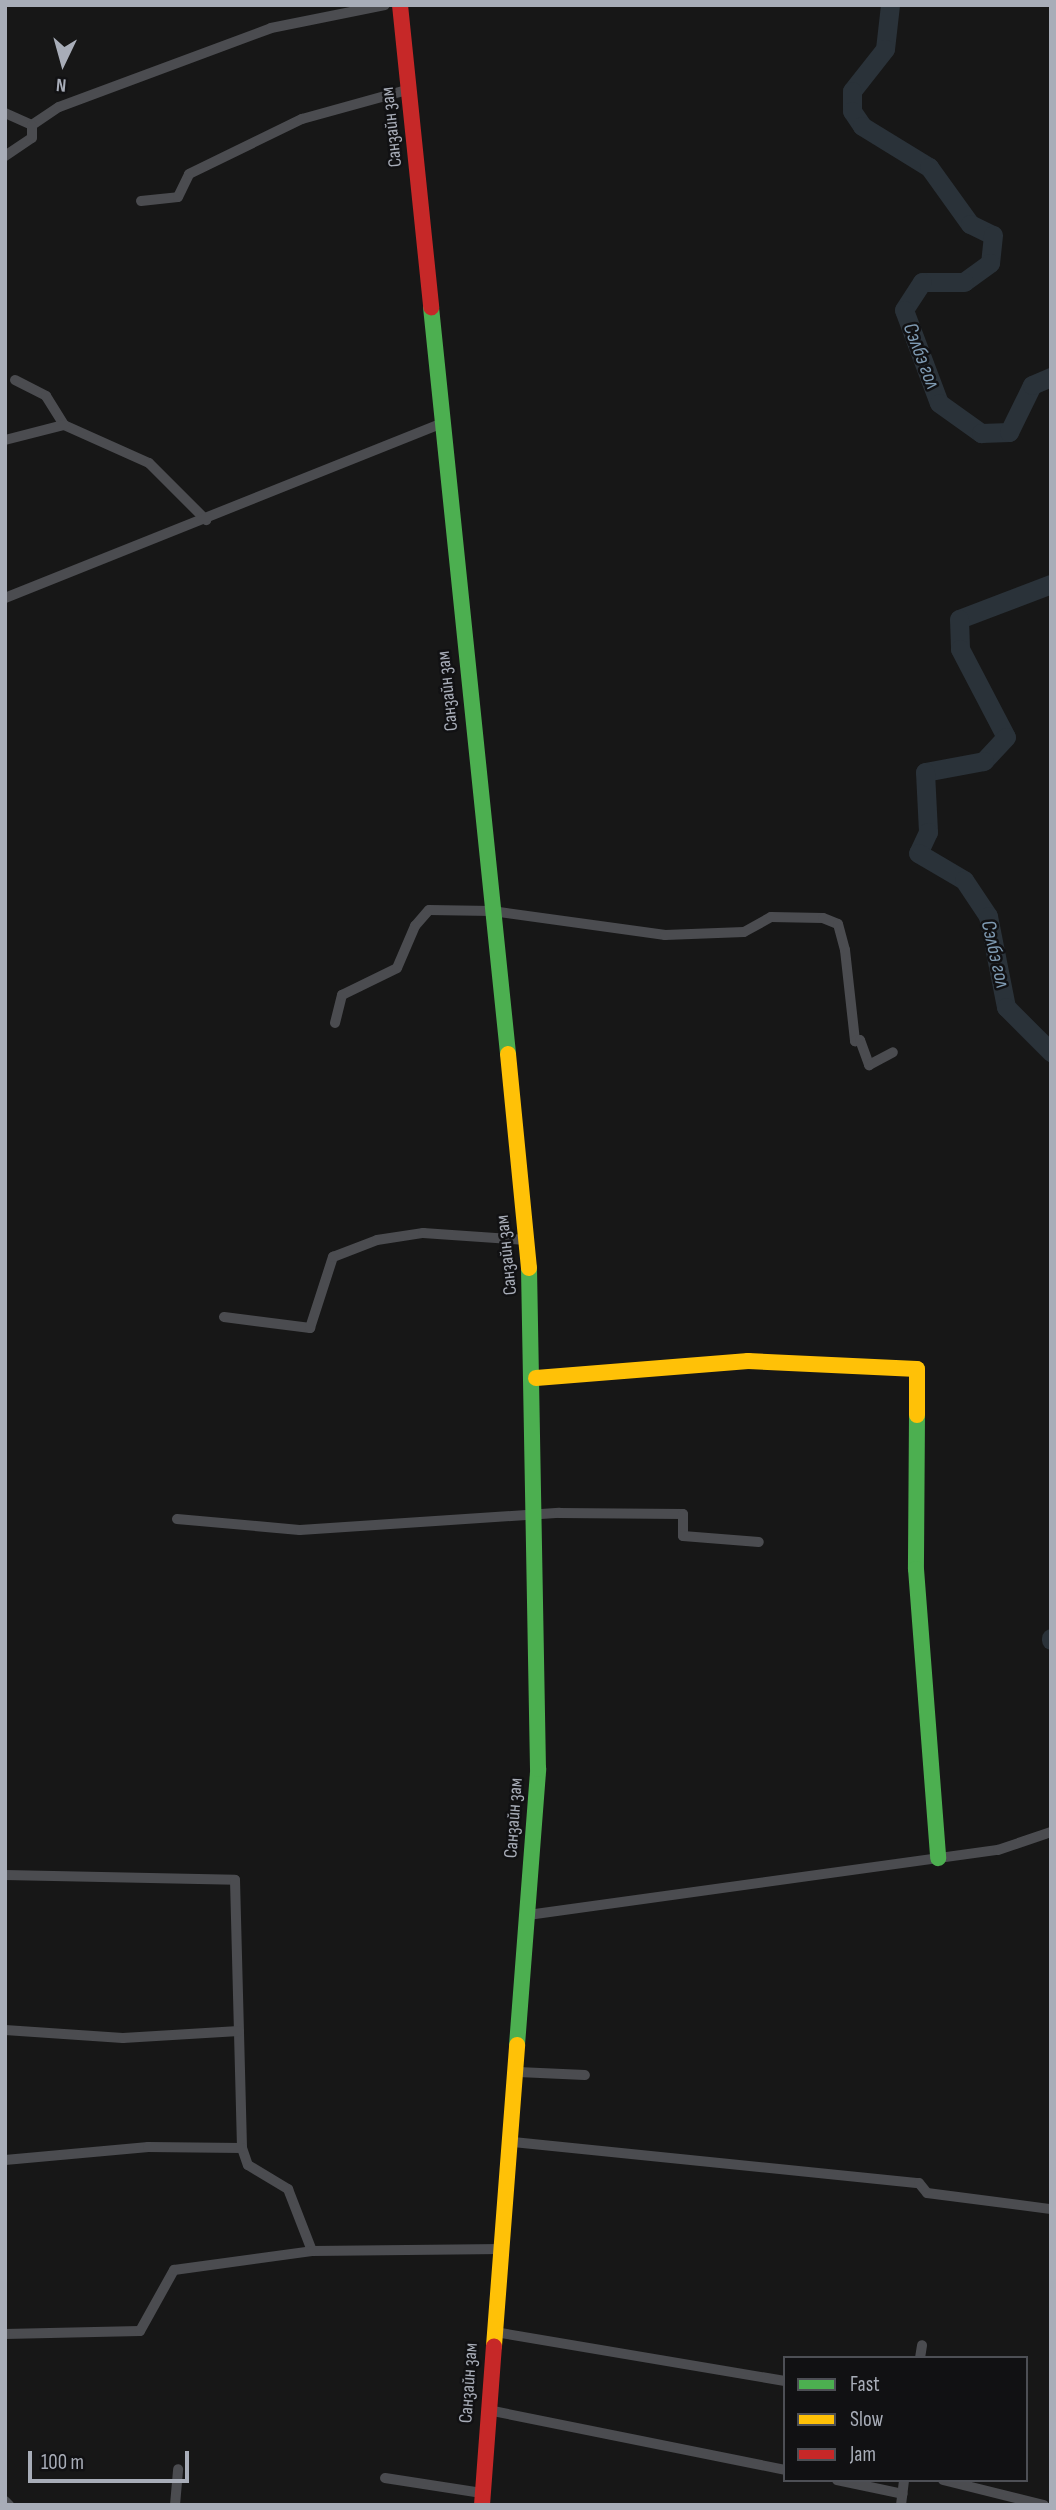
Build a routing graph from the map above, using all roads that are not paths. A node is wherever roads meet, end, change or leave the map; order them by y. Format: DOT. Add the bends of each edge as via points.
graph roads {
  1 [pos="385,5"];
  2 [pos="400,5"];
  3 [pos="410,89"];
  4 [pos="5,113"];
  5 [pos="32,125"];
  6 [pos="5,156"];
  7 [pos="141,201"];
  8 [pos="15,380"];
  9 [pos="441,424"];
  10 [pos="64,425"];
  11 [pos="5,440"];
  12 [pos="206,520"];
  13 [pos="5,598"];
  14 [pos="492,911"];
  15 [pos="335,1023"];
  16 [pos="893,1052"];
  17 [pos="526,1240"];
  18 [pos="224,1317"];
  19 [pos="536,1378"];
  20 [pos="537,1518"];
  21 [pos="177,1519"];
  22 [pos="759,1542"];
  23 [pos="1051,1832"];
  24 [pos="938,1858"];
  25 [pos="5,1875"];
  26 [pos="528,1915"];
  27 [pos="5,2030"];
  28 [pos="239,2031"];
  29 [pos="518,2072"];
  30 [pos="585,2075"];
  31 [pos="513,2142"];
  32 [pos="242,2148"];
  33 [pos="5,2160"];
  34 [pos="1051,2209"];
  35 [pos="502,2249"];
  36 [pos="312,2251"];
  37 [pos="495,2332"];
  38 [pos="5,2334"];
  39 [pos="922,2345"];
  40 [pos="920,2356"];
  41 [pos="783,2381"];
  42 [pos="488,2410"];
  43 [pos="178,2469"];
  44 [pos="783,2470"];
  45 [pos="385,2478"];
  46 [pos="844,2482"];
  47 [pos="951,2482"];
  48 [pos="482,2499"];
  49 [pos="902,2499"];
  50 [pos="175,2505"];
  51 [pos="1044,2505"];
  1 -- 5 [label="street" via="271,28 59,107"];
  2 -- 3 [label="main road, Санзайн зам"];
  3 -- 7 [label="street" via="302,119 282,134 189,174 178,197"];
  3 -- 9 [label="main road, Санзайн зам"];
  4 -- 5 [label="street"];
  5 -- 6 [label="street" via="32,138"];
  8 -- 10 [label="street" via="46,397"];
  9 -- 12 [label="street"];
  9 -- 14 [label="main road, Санзайн зам"];
  10 -- 11 [label="street"];
  10 -- 12 [label="street" via="149,463"];
  12 -- 13 [label="street"];
  14 -- 15 [label="street" via="429,910 415,926 397,968 342,995"];
  14 -- 16 [label="street" via="665,935 744,932 771,916 831,919 845,950 855,1041 860,1040 869,1065"];
  14 -- 17 [label="main road, Санзайн зам"];
  17 -- 18 [label="street" via="423,1233 377,1240 333,1257 310,1328"];
  17 -- 19 [label="main road, Санзайн зам"];
  19 -- 20 [label="main road, Санзайн зам"];
  19 -- 24 [label="main road" via="747,1361 916,1369 916,1569"];
  20 -- 21 [label="street" via="300,1530"];
  20 -- 22 [label="street" via="683,1514 683,1536"];
  20 -- 26 [label="main road, Санзайн зам" via="538,1769"];
  23 -- 24 [label="street" via="998,1850"];
  24 -- 26 [label="street"];
  25 -- 28 [label="street" via="235,1880"];
  26 -- 29 [label="main road, Санзайн зам"];
  27 -- 28 [label="street" via="123,2038"];
  28 -- 32 [label="street"];
  29 -- 30 [label="street"];
  29 -- 31 [label="main road, Санзайн зам"];
  31 -- 34 [label="street" via="919,2183 927,2193"];
  31 -- 35 [label="main road, Санзайн зам"];
  32 -- 33 [label="street" via="148,2147"];
  32 -- 36 [label="street" via="248,2165 288,2189"];
  35 -- 36 [label="street"];
  35 -- 37 [label="main road, Санзайн зам"];
  36 -- 38 [label="street" via="174,2270 140,2331"];
  37 -- 41 [label="street"];
  37 -- 42 [label="main road, Санзайн зам"];
  39 -- 40 [label="street"];
  42 -- 44 [label="street"];
  42 -- 48 [label="main road, Санзайн зам"];
  43 -- 50 [label="street"];
  45 -- 48 [label="street"];
  46 -- 49 [label="street"];
  47 -- 51 [label="street"];
}
